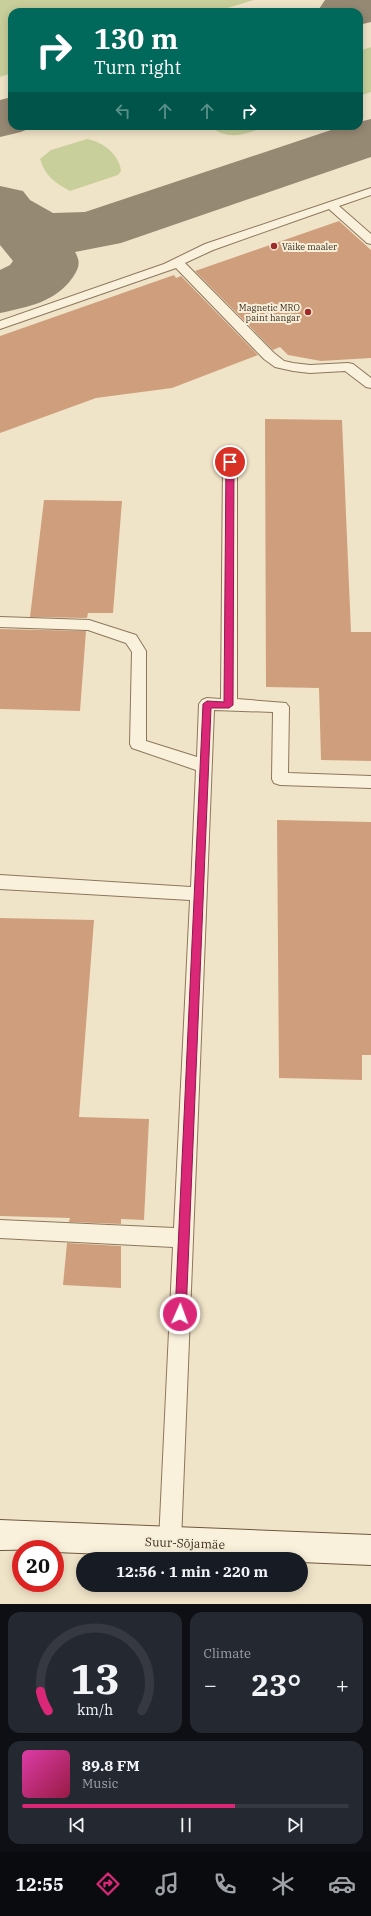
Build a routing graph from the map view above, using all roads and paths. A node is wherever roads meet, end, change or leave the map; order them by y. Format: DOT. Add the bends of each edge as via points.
graph roads {
  1 [pos="371,191"];
  2 [pos="331,205"];
  3 [pos="371,240"];
  4 [pos="177,262"];
  5 [pos="0,324"];
  6 [pos="371,384"];
  7 [pos="230,462"];
  8 [pos="0,622"];
  9 [pos="229,705"];
  10 [pos="204,766"];
  11 [pos="371,782"];
  12 [pos="0,882"];
  13 [pos="199,894"];
  14 [pos="0,1229"];
  15 [pos="184,1238"];
  16 [pos="0,1535"];
  17 [pos="170,1542"];
  18 [pos="371,1550"];
  1 -- 2 [label="lane"];
  2 -- 3 [label="lane"];
  2 -- 4 [label="lane" via="209,247"];
  4 -- 5 [label="lane"];
  4 -- 6 [label="lane" via="269,356 280,364 310,369 348,367"];
  7 -- 9 [label="lane"];
  8 -- 10 [label="lane" via="89,625 131,639 139,652 138,744"];
  9 -- 10 [label="lane" via="207,704"];
  9 -- 11 [label="lane" via="281,707 280,779"];
  10 -- 13 [label="lane"];
  12 -- 13 [label="lane"];
  13 -- 15 [label="lane"];
  14 -- 15 [label="lane"];
  15 -- 17 [label="lane"];
  16 -- 17 [label="main road, Suur-Sõjamäe"];
  17 -- 18 [label="main road, Suur-Sõjamäe"];
}
